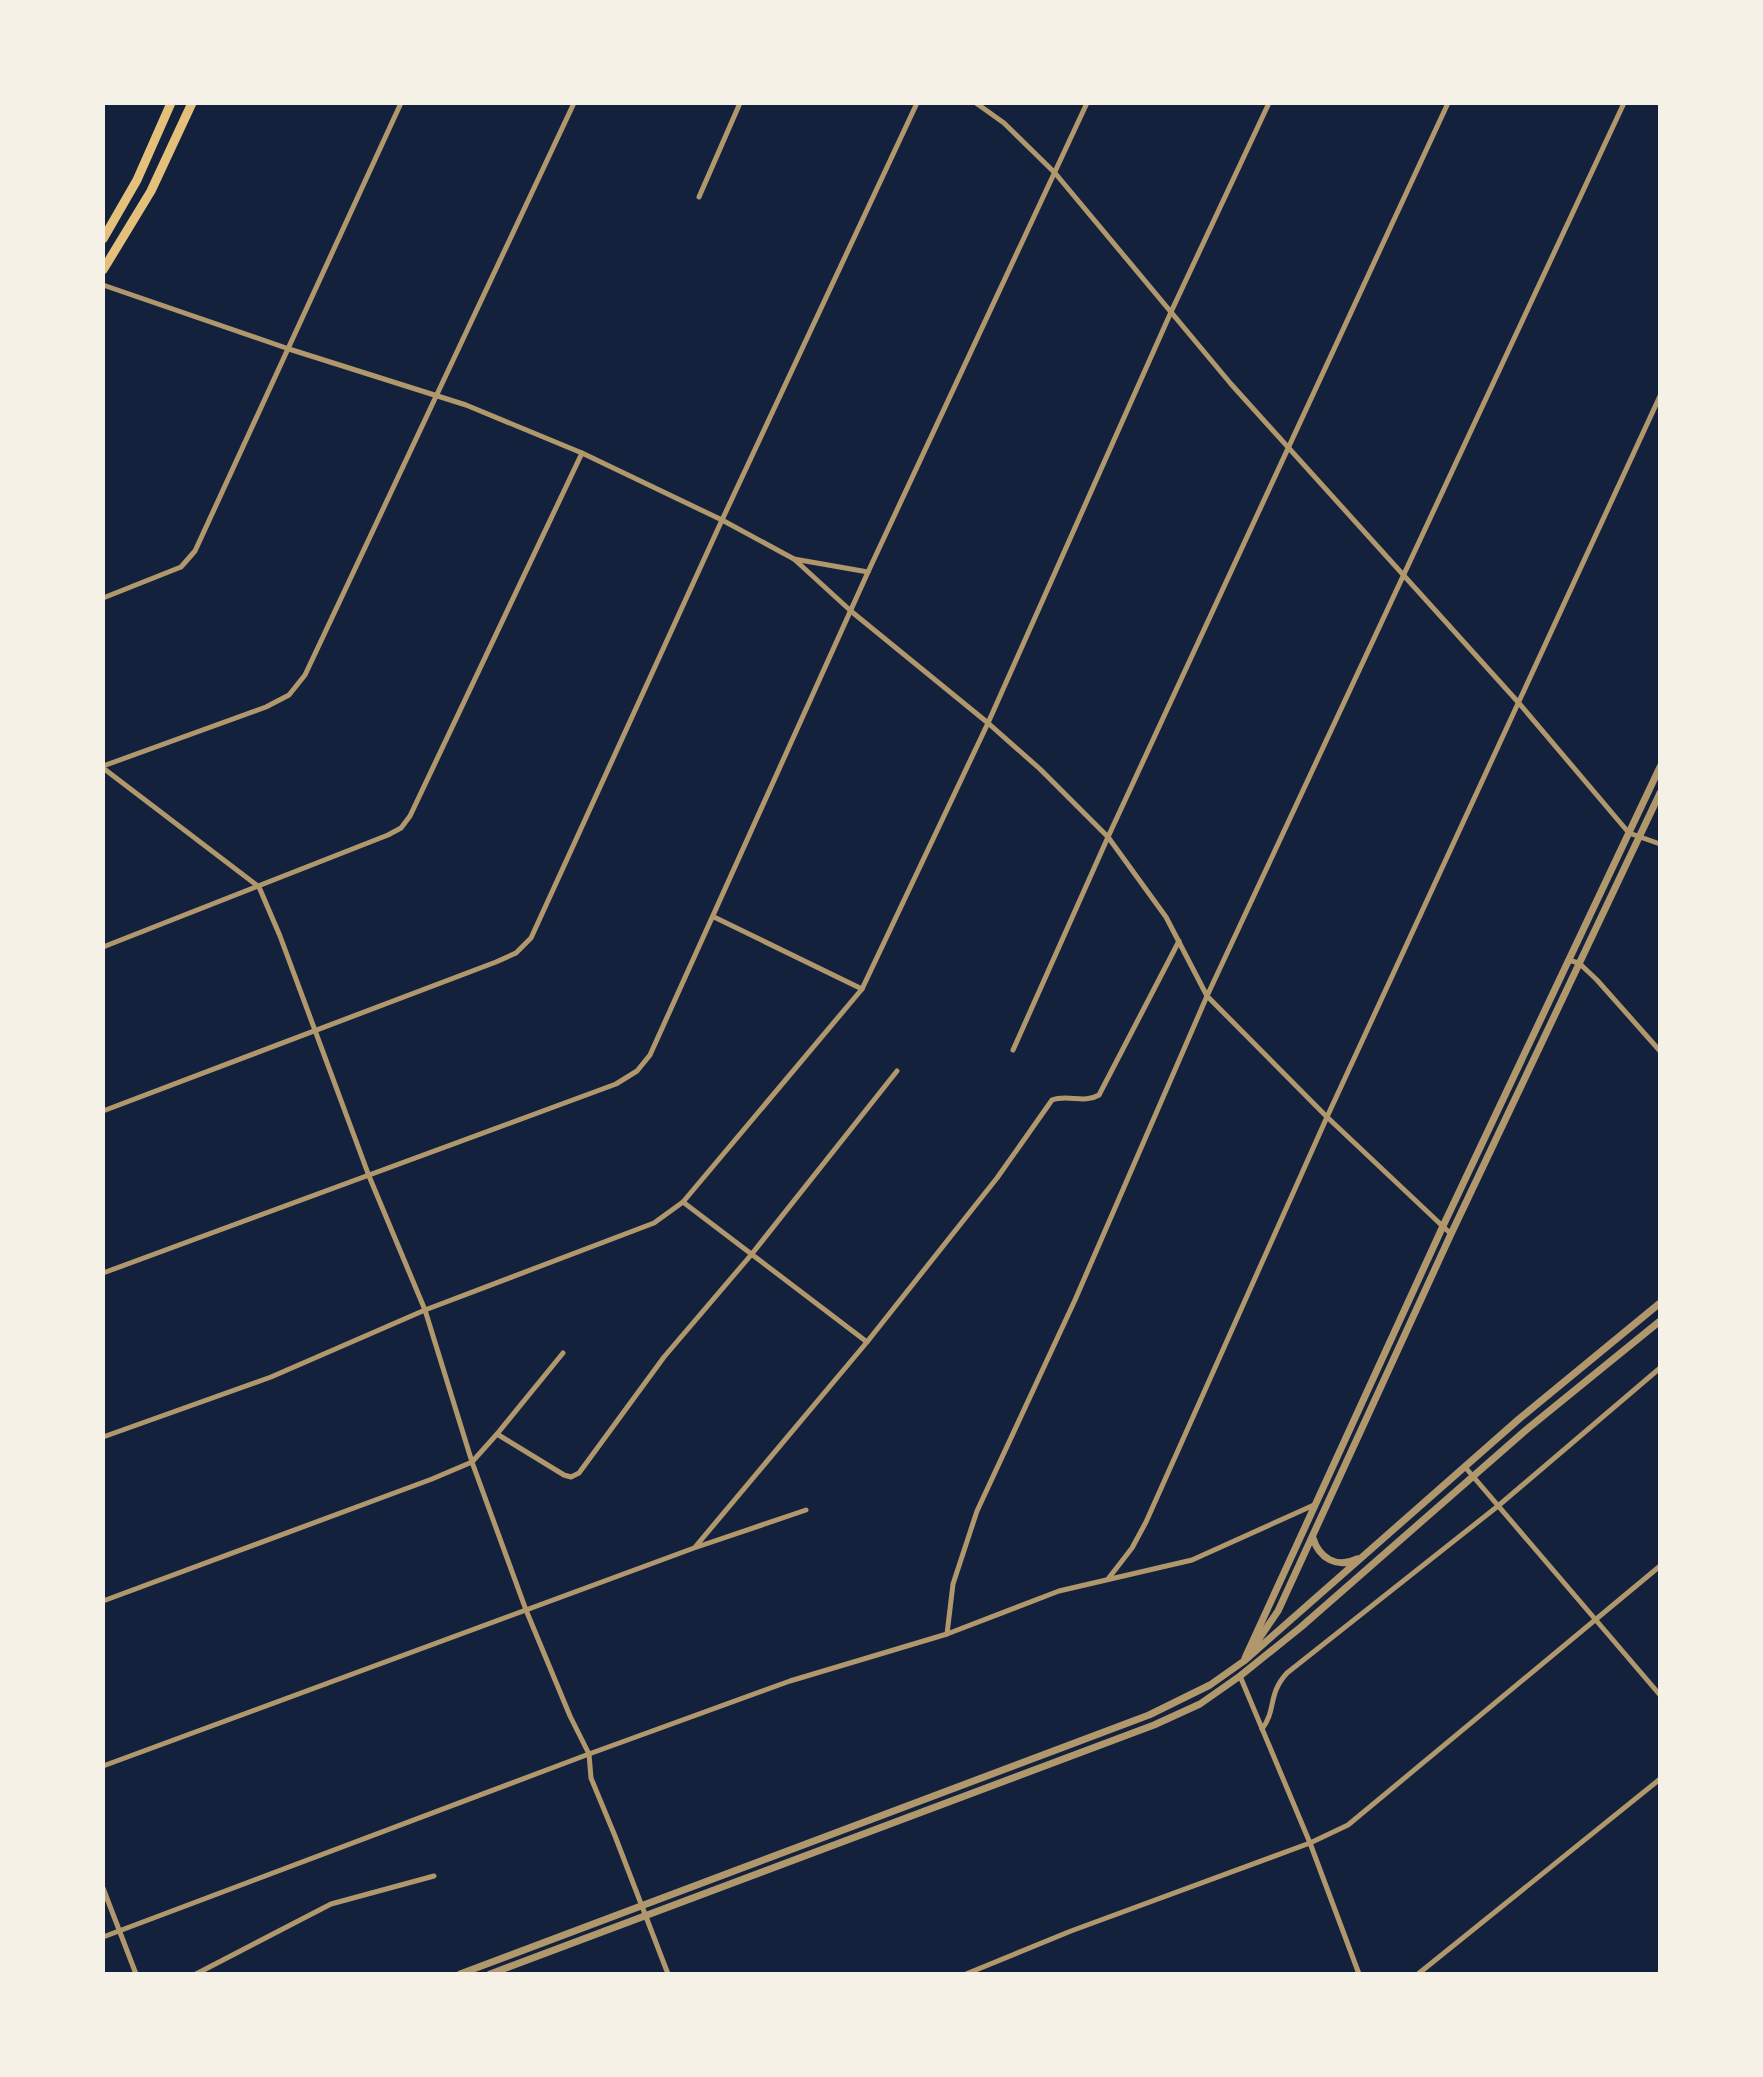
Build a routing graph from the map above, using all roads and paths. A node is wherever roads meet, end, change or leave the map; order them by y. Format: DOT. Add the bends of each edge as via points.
graph roads {
  1 [pos="171,103"];
  2 [pos="192,103"];
  3 [pos="401,103"];
  4 [pos="574,103"];
  5 [pos="740,103"];
  6 [pos="917,103"];
  7 [pos="976,103"];
  8 [pos="1087,103"];
  9 [pos="1269,103"];
  10 [pos="1448,103"];
  11 [pos="1624,103"];
  12 [pos="1055,173"];
  13 [pos="699,197"];
  14 [pos="125,200"];
  15 [pos="141,207"];
  16 [pos="103,239"];
  17 [pos="103,270"];
  18 [pos="103,285"];
  19 [pos="1171,312"];
  20 [pos="289,349"];
  21 [pos="439,395"];
  22 [pos="1660,396"];
  23 [pos="1288,447"];
  24 [pos="582,453"];
  25 [pos="722,520"];
  26 [pos="794,559"];
  27 [pos="868,572"];
  28 [pos="1403,576"];
  29 [pos="103,598"];
  30 [pos="852,612"];
  31 [pos="1518,702"];
  32 [pos="988,723"];
  33 [pos="103,767"];
  34 [pos="1660,767"];
  35 [pos="1660,793"];
  36 [pos="1629,834"];
  37 [pos="1108,837"];
  38 [pos="1639,838"];
  39 [pos="1660,844"];
  40 [pos="260,887"];
  41 [pos="714,917"];
  42 [pos="1179,942"];
  43 [pos="103,947"];
  44 [pos="1568,960"];
  45 [pos="1579,963"];
  46 [pos="862,989"];
  47 [pos="1207,996"];
  48 [pos="315,1032"];
  49 [pos="1013,1049"];
  50 [pos="1660,1051"];
  51 [pos="897,1071"];
  52 [pos="103,1111"];
  53 [pos="1327,1117"];
  54 [pos="369,1176"];
  55 [pos="683,1202"];
  56 [pos="1443,1226"];
  57 [pos="1451,1234"];
  58 [pos="751,1255"];
  59 [pos="103,1273"];
  60 [pos="1660,1303"];
  61 [pos="425,1310"];
  62 [pos="1660,1321"];
  63 [pos="867,1342"];
  64 [pos="563,1353"];
  65 [pos="1660,1368"];
  66 [pos="497,1434"];
  67 [pos="103,1437"];
  68 [pos="472,1462"];
  69 [pos="1465,1467"];
  70 [pos="1473,1477"];
  71 [pos="1314,1505"];
  72 [pos="1498,1506"];
  73 [pos="806,1510"];
  74 [pos="1313,1538"];
  75 [pos="694,1548"];
  76 [pos="1369,1552"];
  77 [pos="1660,1566"];
  78 [pos="1108,1579"];
  79 [pos="103,1601"];
  80 [pos="526,1610"];
  81 [pos="1596,1619"];
  82 [pos="947,1634"];
  83 [pos="1244,1661"];
  84 [pos="1240,1676"];
  85 [pos="1660,1695"];
  86 [pos="1262,1729"];
  87 [pos="589,1754"];
  88 [pos="103,1766"];
  89 [pos="1660,1779"];
  90 [pos="1310,1843"];
  91 [pos="435,1876"];
  92 [pos="103,1888"];
  93 [pos="642,1905"];
  94 [pos="646,1915"];
  95 [pos="120,1932"];
  96 [pos="103,1937"];
  97 [pos="136,1974"];
  98 [pos="196,1974"];
  99 [pos="460,1974"];
  100 [pos="489,1974"];
  101 [pos="668,1974"];
  102 [pos="966,1974"];
  103 [pos="1359,1974"];
  104 [pos="1418,1974"];
  1 -- 14 [label="main road"];
  2 -- 15 [label="main road"];
  3 -- 20 [label="street"];
  4 -- 21 [label="street"];
  5 -- 13 [label="street"];
  6 -- 25 [label="street"];
  7 -- 12 [label="street" via="1004,123"];
  8 -- 12 [label="street"];
  9 -- 19 [label="street"];
  10 -- 23 [label="street"];
  11 -- 28 [label="street"];
  12 -- 19 [label="street"];
  12 -- 27 [label="street"];
  14 -- 15 [label="main road"];
  14 -- 16 [label="main road"];
  15 -- 17 [label="main road"];
  18 -- 20 [label="street"];
  19 -- 23 [label="street"];
  19 -- 32 [label="street"];
  20 -- 21 [label="street"];
  20 -- 29 [label="street" via="195,551 181,567"];
  21 -- 24 [label="street"];
  21 -- 33 [label="street" via="305,675 289,695"];
  22 -- 31 [label="street"];
  23 -- 28 [label="street"];
  23 -- 37 [label="street"];
  24 -- 25 [label="street"];
  24 -- 40 [label="street" via="410,816 388,835"];
  25 -- 26 [label="street"];
  25 -- 48 [label="street" via="531,938 516,953 496,962"];
  26 -- 27 [label="street"];
  26 -- 30 [label="street"];
  27 -- 30 [label="street"];
  28 -- 31 [label="street"];
  28 -- 47 [label="street"];
  30 -- 32 [label="street"];
  30 -- 41 [label="street"];
  31 -- 36 [label="street"];
  31 -- 53 [label="street"];
  32 -- 37 [label="street"];
  32 -- 46 [label="street"];
  33 -- 40 [label="street"];
  34 -- 36 [label="street"];
  35 -- 38 [label="street"];
  36 -- 38 [label="street"];
  36 -- 44 [label="street"];
  37 -- 42 [label="street"];
  37 -- 49 [label="street"];
  38 -- 39 [label="street"];
  38 -- 45 [label="street"];
  40 -- 43 [label="street"];
  40 -- 48 [label="street"];
  41 -- 46 [label="street"];
  41 -- 54 [label="street" via="650,1055 637,1072 616,1084"];
  42 -- 47 [label="street"];
  42 -- 63 [label="street" via="1099,1095 1090,1100 1052,1100 997,1178"];
  44 -- 45 [label="street"];
  44 -- 56 [label="street"];
  45 -- 50 [label="street"];
  45 -- 57 [label="street"];
  46 -- 55 [label="street"];
  47 -- 53 [label="street"];
  47 -- 82 [label="street" via="977,1511 953,1584"];
  48 -- 52 [label="street"];
  48 -- 54 [label="street"];
  51 -- 58 [label="street"];
  53 -- 56 [label="street"];
  53 -- 78 [label="street" via="1146,1522"];
  54 -- 59 [label="street"];
  54 -- 61 [label="street"];
  55 -- 58 [label="street"];
  55 -- 61 [label="street" via="654,1223"];
  56 -- 57 [label="street"];
  56 -- 71 [label="street"];
  57 -- 74 [label="street"];
  58 -- 63 [label="street"];
  58 -- 66 [label="street" via="664,1357 579,1473 564,1475"];
  60 -- 69 [label="street"];
  61 -- 67 [label="street" via="271,1377"];
  61 -- 68 [label="street"];
  62 -- 70 [label="street"];
  63 -- 75 [label="street"];
  64 -- 66 [label="street"];
  65 -- 72 [label="street"];
  66 -- 68 [label="street"];
  68 -- 79 [label="street"];
  68 -- 80 [label="street"];
  69 -- 70 [label="street"];
  69 -- 76 [label="street"];
  70 -- 72 [label="street"];
  70 -- 84 [label="street"];
  71 -- 78 [label="street" via="1192,1560"];
  71 -- 83 [label="street"];
  72 -- 81 [label="street"];
  72 -- 86 [label="street" via="1287,1673 1277,1684"];
  73 -- 75 [label="street"];
  74 -- 76 [label="street" via="1318,1552 1340,1564"];
  74 -- 83 [label="street" via="1278,1611"];
  75 -- 80 [label="street"];
  76 -- 83 [label="street"];
  77 -- 81 [label="street"];
  78 -- 82 [label="street" via="1059,1591"];
  80 -- 87 [label="street"];
  80 -- 88 [label="street"];
  81 -- 85 [label="street"];
  81 -- 90 [label="street" via="1348,1825"];
  82 -- 87 [label="street" via="790,1681"];
  83 -- 84 [label="street"];
  83 -- 93 [label="street" via="1210,1685 1149,1715"];
  84 -- 86 [label="street"];
  84 -- 94 [label="street" via="1199,1704 1154,1725"];
  86 -- 90 [label="street"];
  87 -- 93 [label="street" via="590,1778"];
  87 -- 95 [label="street"];
  89 -- 104 [label="street"];
  90 -- 102 [label="street"];
  90 -- 103 [label="street"];
  91 -- 98 [label="street" via="331,1904"];
  92 -- 95 [label="street"];
  93 -- 94 [label="street"];
  93 -- 99 [label="street"];
  94 -- 100 [label="street"];
  94 -- 101 [label="street"];
  95 -- 96 [label="street"];
  95 -- 97 [label="street"];
}
